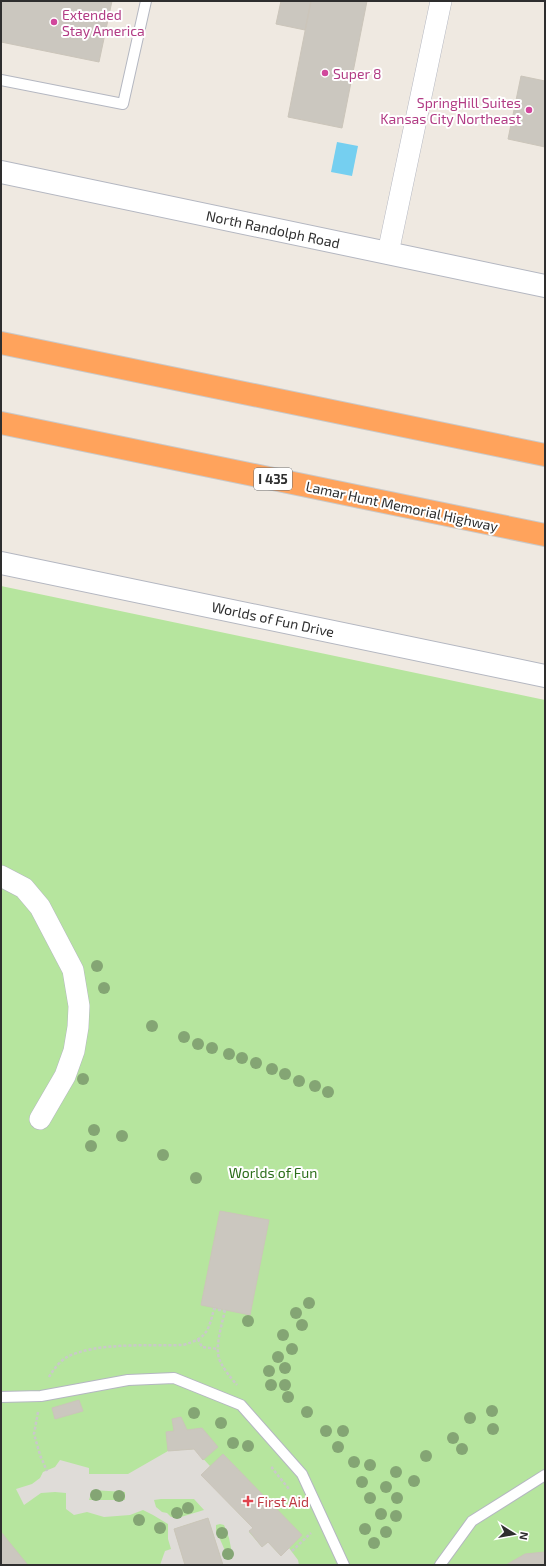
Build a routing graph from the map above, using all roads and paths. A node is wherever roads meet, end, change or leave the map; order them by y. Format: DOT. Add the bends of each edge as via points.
graph roads {
  1 [pos="146,1"];
  2 [pos="442,1"];
  3 [pos="1,80"];
  4 [pos="1,172"];
  5 [pos="388,253"];
  6 [pos="545,286"];
  7 [pos="1,343"];
  8 [pos="1,423"];
  9 [pos="545,455"];
  10 [pos="545,535"];
  11 [pos="1,563"];
  12 [pos="545,676"];
  13 [pos="1,876"];
  14 [pos="40,1118"];
  15 [pos="198,1339"];
  16 [pos="218,1349"];
  17 [pos="1,1397"];
  18 [pos="545,1475"];
  19 [pos="344,1565"];
  20 [pos="440,1565"];
  1 -- 3 [label="lane" via="123,104"];
  2 -- 5 [label="street"];
  4 -- 5 [label="main road, North Randolph Road"];
  5 -- 6 [label="main road, North Randolph Road"];
  7 -- 9 [label="highway"];
  8 -- 10 [label="highway, Lamar Hunt Memorial Highway / I 435"];
  11 -- 12 [label="main road, Worlds of Fun Drive"];
  13 -- 14 [label="street" via="24,888 40,907 73,970 77,992 78,1027 74,1051 65,1076"];
  15 -- 16 [label="path" via="202,1348"];
  17 -- 19 [label="lane" via="41,1396 128,1380 174,1378 241,1405 302,1474"];
  18 -- 20 [label="lane" via="472,1521"];
}
